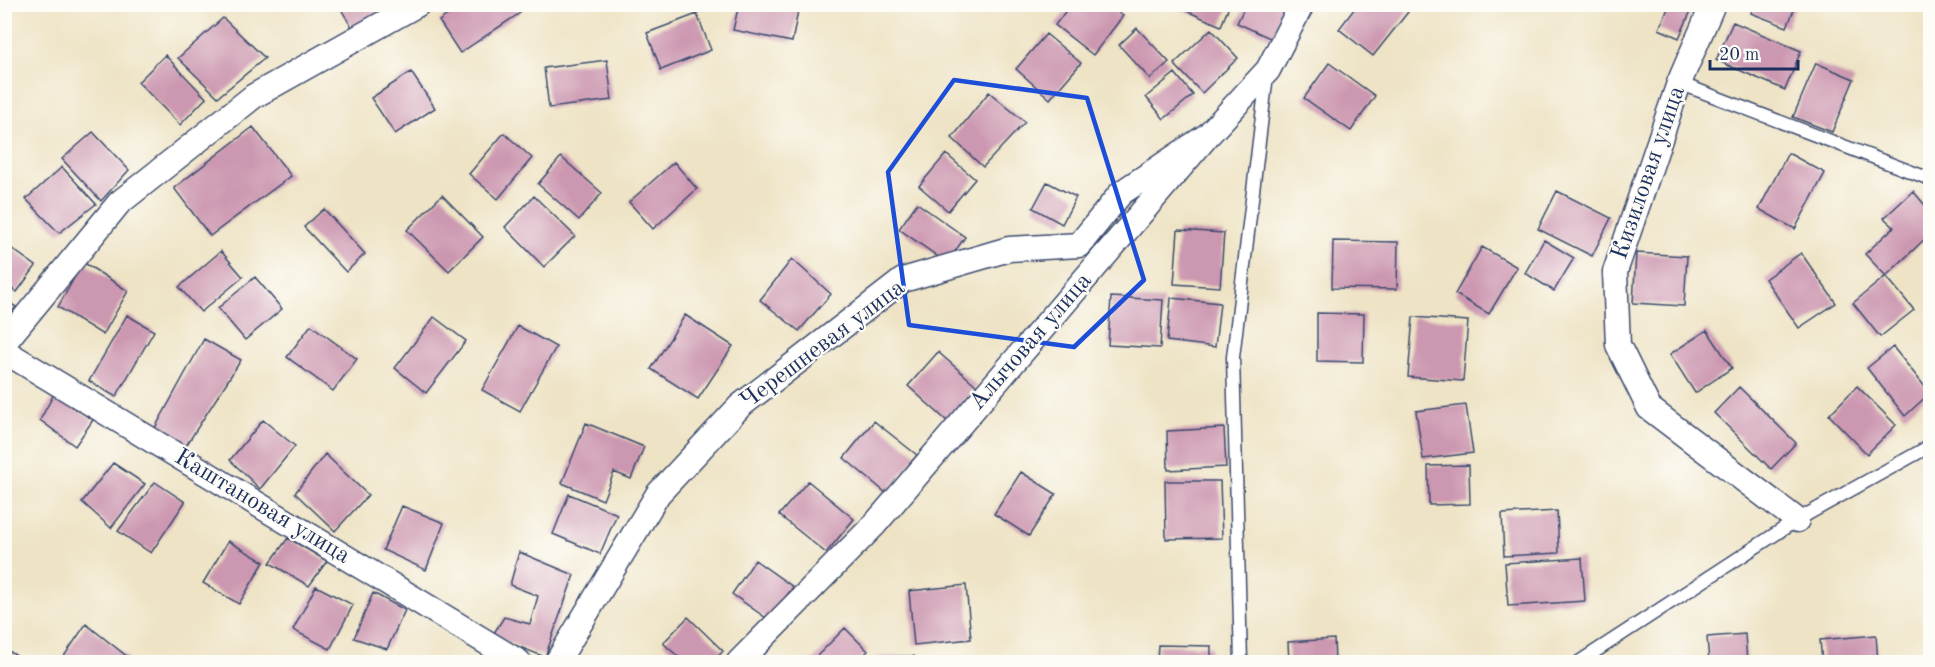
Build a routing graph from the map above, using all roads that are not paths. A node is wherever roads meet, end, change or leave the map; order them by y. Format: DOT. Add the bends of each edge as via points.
graph roads {
  1 [pos="418,4"];
  2 [pos="1302,4"];
  3 [pos="1713,4"];
  4 [pos="1268,70"];
  5 [pos="1678,83"];
  6 [pos="1208,135"];
  7 [pos="1930,179"];
  8 [pos="4,343"];
  9 [pos="4,351"];
  10 [pos="1930,446"];
  11 [pos="1797,520"];
  12 [pos="519,663"];
  13 [pos="557,663"];
  14 [pos="739,663"];
  15 [pos="1241,663"];
  16 [pos="1579,663"];
  1 -- 8 [label="street" via="254,96 119,203"];
  2 -- 4 [label="street, Алычовая улица"];
  3 -- 5 [label="street, Кизиловая улица"];
  4 -- 6 [label="street, Алычовая улица"];
  4 -- 15 [label="lane" via="1233,357"];
  5 -- 7 [label="lane"];
  5 -- 11 [label="street, Кизиловая улица" via="1616,272 1618,345 1649,408"];
  6 -- 13 [label="street, Черешневая улица" via="1121,193 1078,245 1009,249 903,280 740,406 658,495"];
  6 -- 14 [label="street, Алычовая улица" via="876,525"];
  9 -- 12 [label="street, Каштановая улица"];
  10 -- 11 [label="lane"];
  11 -- 16 [label="lane"];
}
